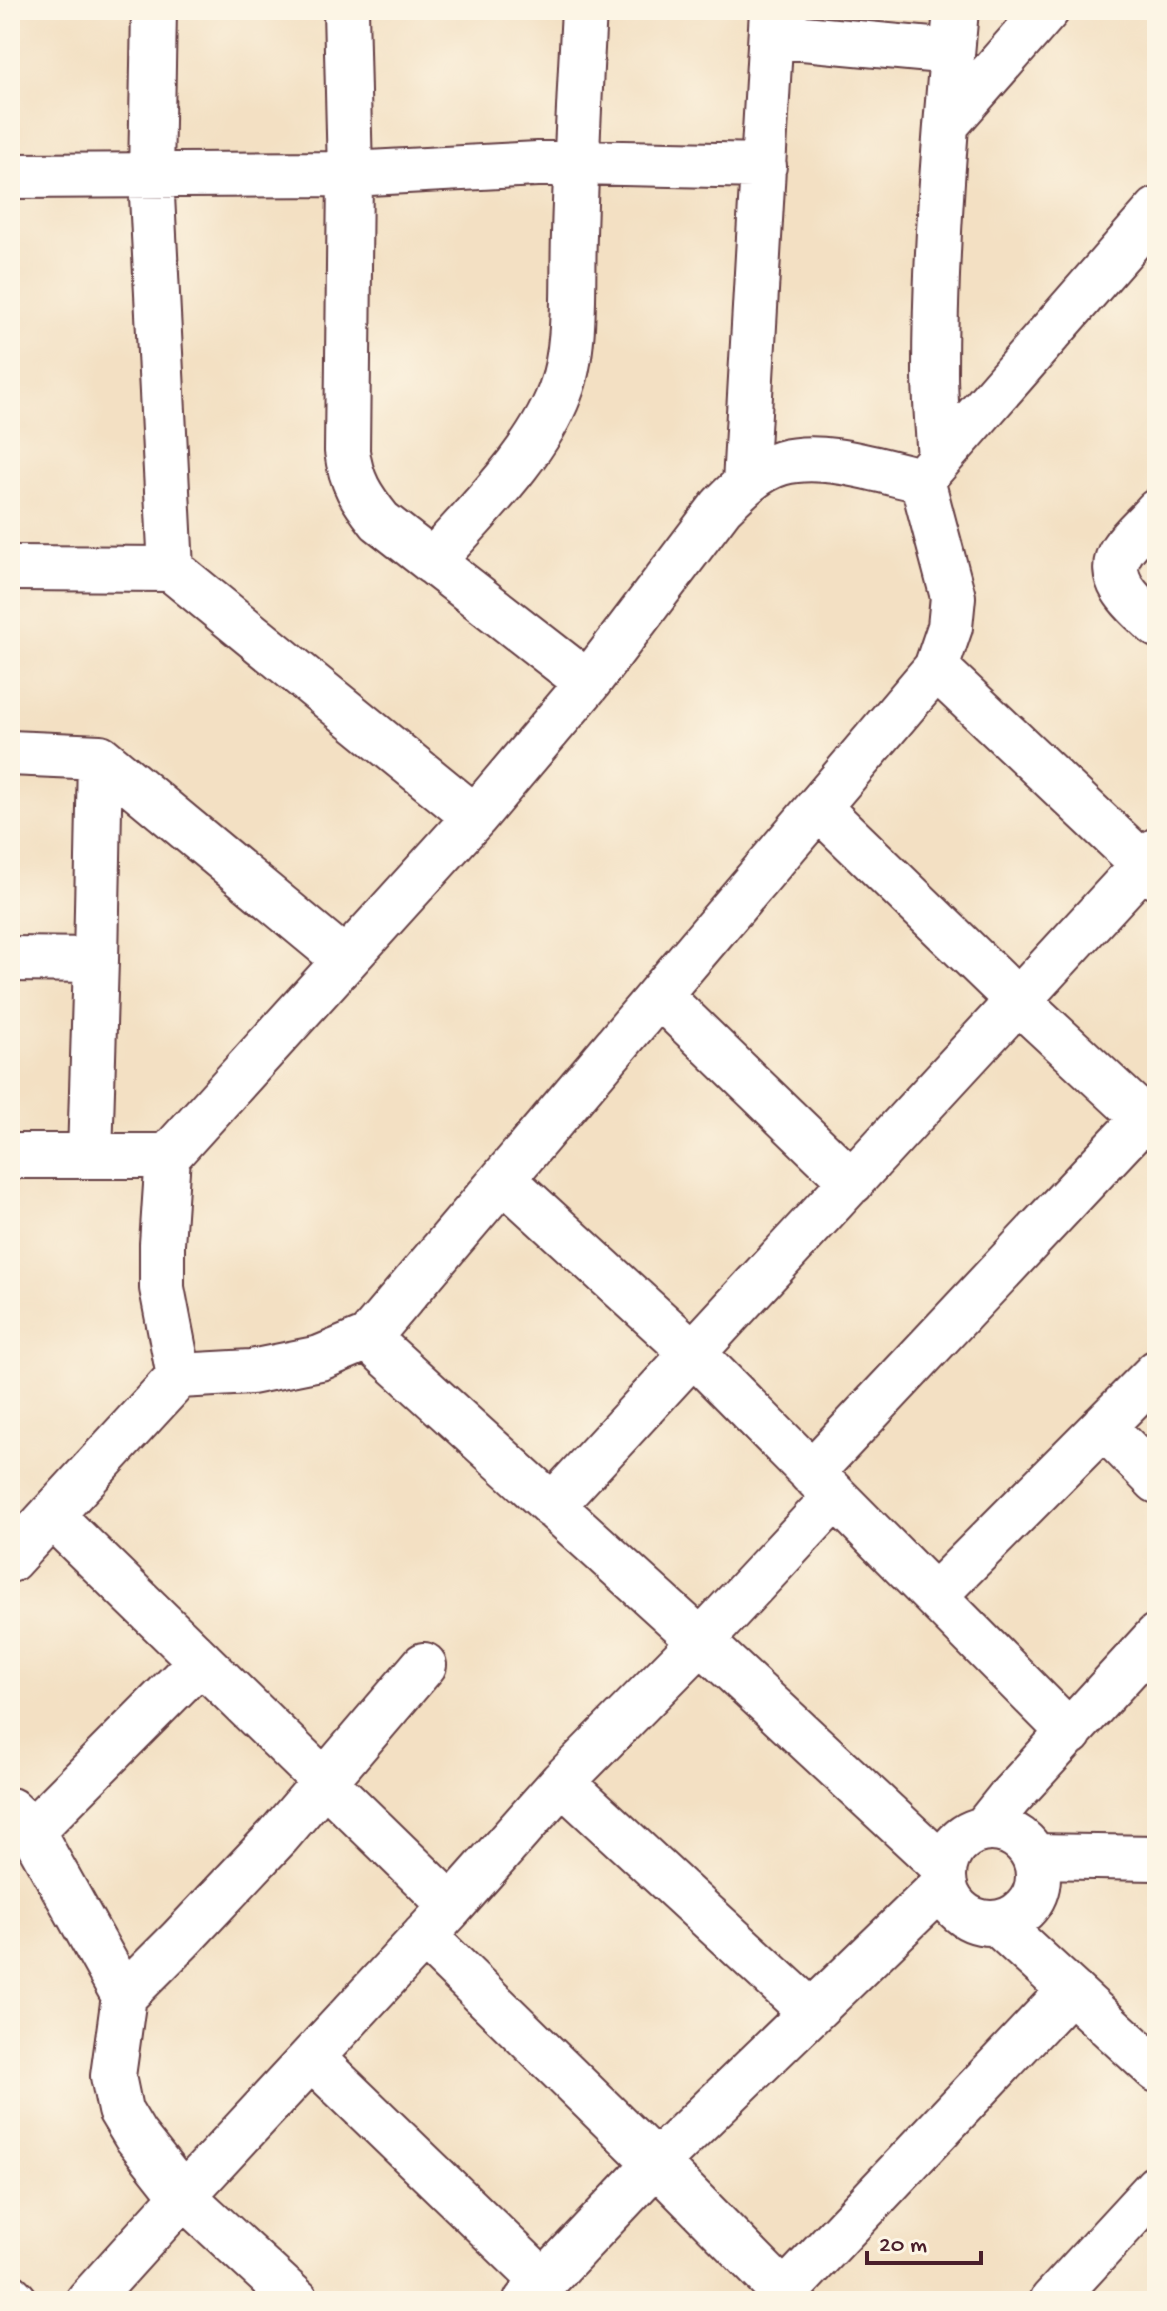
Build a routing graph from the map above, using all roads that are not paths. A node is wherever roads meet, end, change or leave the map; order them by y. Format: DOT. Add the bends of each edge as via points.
graph roads {
  1 [pos="154,10"];
  2 [pos="346,10"];
  3 [pos="584,10"];
  4 [pos="1047,10"];
  5 [pos="772,22"];
  6 [pos="954,31"];
  7 [pos="946,125"];
  8 [pos="576,162"];
  9 [pos="764,166"];
  10 [pos="350,174"];
  11 [pos="10,176"];
  12 [pos="151,176"];
  13 [pos="1157,210"];
  14 [pos="931,469"];
  15 [pos="745,483"];
  16 [pos="1157,511"];
  17 [pos="432,562"];
  18 [pos="10,568"];
  19 [pos="171,569"];
  20 [pos="1157,625"];
  21 [pos="936,668"];
  22 [pos="588,683"];
  23 [pos="10,753"];
  24 [pos="100,757"];
  25 [pos="819,808"];
  26 [pos="475,817"];
  27 [pos="1153,864"];
  28 [pos="10,959"];
  29 [pos="96,960"];
  30 [pos="345,960"];
  31 [pos="659,995"];
  32 [pos="1018,1001"];
  33 [pos="1151,1124"];
  34 [pos="10,1156"];
  35 [pos="90,1156"];
  36 [pos="168,1156"];
  37 [pos="503,1179"];
  38 [pos="852,1182"];
  39 [pos="368,1338"];
  40 [pos="693,1353"];
  41 [pos="1157,1372"];
  42 [pos="179,1376"];
  43 [pos="1103,1426"];
  44 [pos="1157,1481"];
  45 [pos="823,1485"];
  46 [pos="552,1506"];
  47 [pos="51,1515"];
  48 [pos="10,1560"];
  49 [pos="934,1596"];
  50 [pos="1157,1636"];
  51 [pos="701,1641"];
  52 [pos="201,1661"];
  53 [pos="424,1665"];
  54 [pos="1070,1733"];
  55 [pos="325,1779"];
  56 [pos="562,1782"];
  57 [pos="21,1821"];
  58 [pos="985,1828"];
  59 [pos="1034,1856"];
  60 [pos="1157,1858"];
  61 [pos="944,1876"];
  62 [pos="438,1921"];
  63 [pos="997,1923"];
  64 [pos="1070,1990"];
  65 [pos="124,1996"];
  66 [pos="811,2012"];
  67 [pos="312,2058"];
  68 [pos="1157,2070"];
  69 [pos="656,2163"];
  70 [pos="1157,2187"];
  71 [pos="183,2196"];
  72 [pos="535,2292"];
  73 [pos="10,2296"];
  74 [pos="780,2297"];
  75 [pos="15,2301"];
  76 [pos="88,2301"];
  77 [pos="297,2301"];
  78 [pos="1052,2301"];
  1 -- 12 [label="street"];
  2 -- 10 [label="street"];
  3 -- 8 [label="street"];
  4 -- 7 [label="street"];
  5 -- 6 [label="street"];
  5 -- 9 [label="street"];
  6 -- 7 [label="street"];
  7 -- 14 [label="street"];
  8 -- 9 [label="street"];
  8 -- 10 [label="street"];
  8 -- 17 [label="street" via="570,354 560,393 514,468"];
  9 -- 15 [label="street"];
  10 -- 12 [label="street"];
  10 -- 17 [label="street" via="350,475 380,521"];
  11 -- 12 [label="street"];
  12 -- 19 [label="street"];
  13 -- 14 [label="street"];
  14 -- 15 [label="street" via="819,459 780,464"];
  14 -- 21 [label="street" via="953,597 950,627"];
  15 -- 22 [label="street" via="721,507"];
  16 -- 20 [label="street" via="1120,552 1117,568 1129,599"];
  17 -- 22 [label="street"];
  18 -- 19 [label="street"];
  19 -- 26 [label="street"];
  21 -- 25 [label="street"];
  21 -- 27 [label="street"];
  22 -- 26 [label="street"];
  23 -- 24 [label="street"];
  24 -- 29 [label="street"];
  24 -- 30 [label="street"];
  25 -- 31 [label="street"];
  25 -- 32 [label="street"];
  26 -- 30 [label="street"];
  27 -- 32 [label="street"];
  28 -- 29 [label="street"];
  29 -- 35 [label="street"];
  30 -- 36 [label="street"];
  31 -- 37 [label="street"];
  31 -- 38 [label="street"];
  32 -- 33 [label="street"];
  32 -- 38 [label="street"];
  33 -- 45 [label="street"];
  34 -- 35 [label="street"];
  35 -- 36 [label="street"];
  36 -- 42 [label="street" via="162,1288"];
  37 -- 39 [label="street"];
  37 -- 40 [label="street"];
  38 -- 40 [label="street"];
  39 -- 42 [label="street" via="307,1361 251,1372"];
  39 -- 46 [label="street"];
  40 -- 45 [label="street"];
  40 -- 46 [label="street"];
  41 -- 43 [label="street"];
  42 -- 47 [label="street"];
  43 -- 44 [label="street"];
  43 -- 49 [label="street"];
  45 -- 49 [label="street"];
  45 -- 51 [label="street"];
  46 -- 51 [label="street"];
  47 -- 48 [label="street"];
  47 -- 52 [label="street"];
  49 -- 54 [label="street"];
  50 -- 54 [label="street"];
  51 -- 56 [label="street"];
  51 -- 61 [label="street"];
  52 -- 55 [label="street"];
  52 -- 57 [label="street"];
  53 -- 55 [label="street"];
  54 -- 58 [label="street"];
  55 -- 62 [label="street"];
  55 -- 65 [label="street" via="279,1835"];
  56 -- 62 [label="street"];
  56 -- 66 [label="street"];
  57 -- 65 [label="street"];
  58 -- 59 [label="street" via="1014,1834"];
  58 -- 61 [label="street" via="966,1835 951,1849"];
  59 -- 60 [label="street"];
  59 -- 63 [label="street" via="1038,1878 1033,1899 1017,1916"];
  61 -- 63 [label="street" via="954,1906 973,1920"];
  61 -- 66 [label="street"];
  62 -- 67 [label="street"];
  62 -- 69 [label="street"];
  63 -- 64 [label="street"];
  64 -- 68 [label="street"];
  64 -- 74 [label="street"];
  65 -- 71 [label="street" via="113,2076 120,2110"];
  66 -- 69 [label="street"];
  67 -- 71 [label="street"];
  67 -- 72 [label="street"];
  69 -- 72 [label="street"];
  69 -- 74 [label="street"];
  70 -- 78 [label="street"];
  71 -- 76 [label="street"];
  71 -- 77 [label="street"];
  73 -- 75 [label="street"];
}
